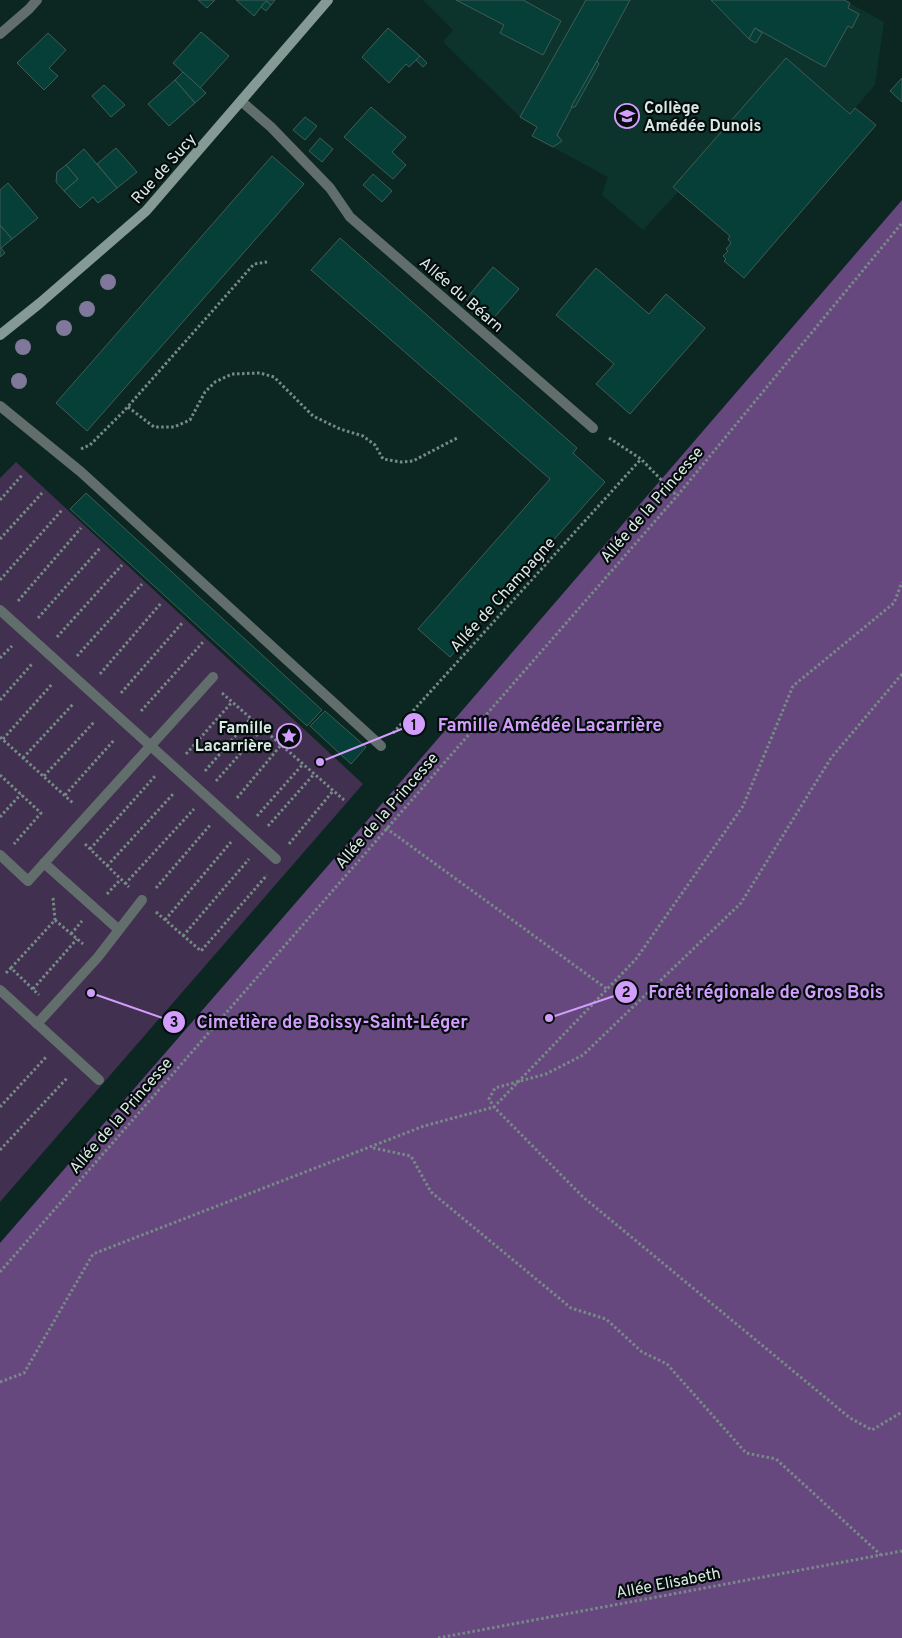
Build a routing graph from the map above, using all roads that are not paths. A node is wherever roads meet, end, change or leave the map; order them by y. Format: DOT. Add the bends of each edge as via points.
graph roads {
  1 [pos="37,0"];
  2 [pos="328,0"];
  3 [pos="26,5"];
  4 [pos="0,34"];
  5 [pos="241,101"];
  6 [pos="0,335"];
  7 [pos="0,406"];
  8 [pos="594,428"];
  9 [pos="3,612"];
  10 [pos="211,679"];
  11 [pos="150,746"];
  12 [pos="381,746"];
  13 [pos="1,856"];
  14 [pos="276,859"];
  15 [pos="44,863"];
  16 [pos="143,901"];
  17 [pos="118,929"];
  18 [pos="0,990"];
  19 [pos="37,1024"];
  20 [pos="99,1080"];
  1 -- 3 [label="street"];
  2 -- 5 [label="main road, Rue de Sucy"];
  3 -- 4 [label="street"];
  5 -- 6 [label="main road, Rue de Sucy" via="146,211"];
  5 -- 8 [label="street, Allée du Béarn" via="330,188 350,217"];
  7 -- 12 [label="street" via="62,457"];
  9 -- 11 [label="street"];
  10 -- 11 [label="street"];
  11 -- 14 [label="street"];
  11 -- 15 [label="street"];
  13 -- 15 [label="street" via="28,881"];
  15 -- 17 [label="street"];
  16 -- 17 [label="street"];
  17 -- 19 [label="street" via="98,957"];
  18 -- 19 [label="street"];
  19 -- 20 [label="street"];
}
